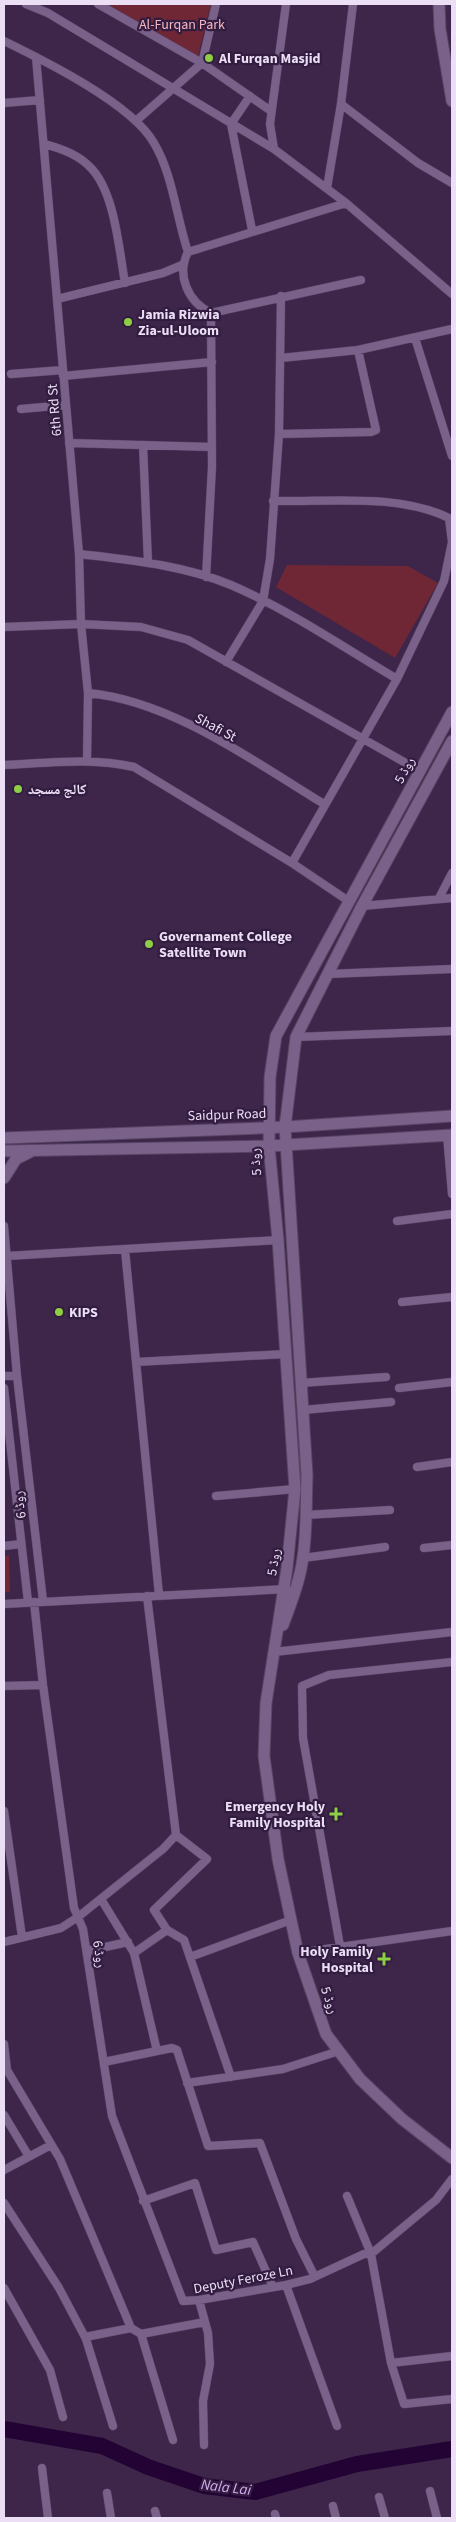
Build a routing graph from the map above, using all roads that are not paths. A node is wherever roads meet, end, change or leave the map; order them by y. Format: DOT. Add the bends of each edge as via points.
graph roads {
  1 [pos="26,4"];
  2 [pos="98,4"];
  3 [pos="216,4"];
  4 [pos="286,4"];
  5 [pos="353,4"];
  6 [pos="439,4"];
  7 [pos="4,41"];
  8 [pos="36,57"];
  9 [pos="202,63"];
  10 [pos="173,89"];
  11 [pos="250,96"];
  12 [pos="40,100"];
  13 [pos="452,101"];
  14 [pos="4,103"];
  15 [pos="341,104"];
  16 [pos="272,111"];
  17 [pos="137,120"];
  18 [pos="231,124"];
  19 [pos="44,144"];
  20 [pos="274,149"];
  21 [pos="452,183"];
  22 [pos="327,188"];
  23 [pos="346,203"];
  24 [pos="252,230"];
  25 [pos="188,252"];
  26 [pos="182,265"];
  27 [pos="360,280"];
  28 [pos="125,284"];
  29 [pos="452,294"];
  30 [pos="281,296"];
  31 [pos="57,299"];
  32 [pos="212,313"];
  33 [pos="452,329"];
  34 [pos="415,338"];
  35 [pos="358,350"];
  36 [pos="281,358"];
  37 [pos="212,362"];
  38 [pos="63,373"];
  39 [pos="11,374"];
  40 [pos="66,405"];
  41 [pos="21,409"];
  42 [pos="279,434"];
  43 [pos="69,443"];
  44 [pos="143,445"];
  45 [pos="212,447"];
  46 [pos="452,456"];
  47 [pos="273,501"];
  48 [pos="450,519"];
  49 [pos="78,554"];
  50 [pos="148,562"];
  51 [pos="206,577"];
  52 [pos="263,601"];
  53 [pos="81,624"];
  54 [pos="4,627"];
  55 [pos="226,662"];
  56 [pos="397,679"];
  57 [pos="88,693"];
  58 [pos="451,716"];
  59 [pos="363,740"];
  60 [pos="452,741"];
  61 [pos="87,761"];
  62 [pos="4,765"];
  63 [pos="420,771"];
  64 [pos="324,804"];
  65 [pos="292,863"];
  66 [pos="452,873"];
  67 [pos="439,898"];
  68 [pos="452,898"];
  69 [pos="350,902"];
  70 [pos="362,906"];
  71 [pos="452,969"];
  72 [pos="328,974"];
  73 [pos="452,1031"];
  74 [pos="296,1037"];
  75 [pos="452,1116"];
  76 [pos="268,1127"];
  77 [pos="286,1127"];
  78 [pos="4,1129"];
  79 [pos="450,1135"];
  80 [pos="8,1138"];
  81 [pos="288,1144"];
  82 [pos="269,1146"];
  83 [pos="4,1151"];
  84 [pos="34,1151"];
  85 [pos="4,1178"];
  86 [pos="452,1194"];
  87 [pos="452,1214"];
  88 [pos="397,1220"];
  89 [pos="4,1226"];
  90 [pos="278,1240"];
  91 [pos="125,1250"];
  92 [pos="7,1256"];
  93 [pos="452,1297"];
  94 [pos="402,1302"];
  95 [pos="286,1354"];
  96 [pos="136,1362"];
  97 [pos="4,1376"];
  98 [pos="17,1376"];
  99 [pos="386,1377"];
  100 [pos="452,1382"];
  101 [pos="301,1383"];
  102 [pos="4,1388"];
  103 [pos="399,1388"];
  104 [pos="392,1402"];
  105 [pos="303,1410"];
  106 [pos="452,1462"];
  107 [pos="417,1467"];
  108 [pos="295,1489"];
  109 [pos="216,1496"];
  110 [pos="390,1510"];
  111 [pos="306,1514"];
  112 [pos="18,1516"];
  113 [pos="33,1516"];
  114 [pos="21,1544"];
  115 [pos="452,1544"];
  116 [pos="4,1546"];
  117 [pos="385,1547"];
  118 [pos="424,1548"];
  119 [pos="303,1558"];
  120 [pos="296,1589"];
  121 [pos="284,1590"];
  122 [pos="160,1595"];
  123 [pos="148,1596"];
  124 [pos="43,1601"];
  125 [pos="31,1602"];
  126 [pos="4,1604"];
  127 [pos="452,1632"];
  128 [pos="274,1652"];
  129 [pos="452,1662"];
  130 [pos="43,1684"];
  131 [pos="4,1686"];
  132 [pos="4,1811"];
  133 [pos="176,1835"];
  134 [pos="101,1898"];
  135 [pos="78,1917"];
  136 [pos="291,1920"];
  137 [pos="167,1930"];
  138 [pos="452,1931"];
  139 [pos="22,1937"];
  140 [pos="4,1942"];
  141 [pos="128,1942"];
  142 [pos="340,1946"];
  143 [pos="87,1951"];
  144 [pos="134,1953"];
  145 [pos="298,1953"];
  146 [pos="190,1957"];
  147 [pos="4,2044"];
  148 [pos="157,2051"];
  149 [pos="339,2051"];
  150 [pos="104,2062"];
  151 [pos="231,2077"];
  152 [pos="187,2083"];
  153 [pos="4,2115"];
  154 [pos="51,2145"];
  155 [pos="28,2156"];
  156 [pos="452,2158"];
  157 [pos="4,2170"];
  158 [pos="452,2179"];
  159 [pos="347,2196"];
  160 [pos="143,2201"];
  161 [pos="4,2203"];
  162 [pos="371,2254"];
  163 [pos="314,2275"];
  164 [pos="286,2285"];
  165 [pos="274,2287"];
  166 [pos="4,2288"];
  167 [pos="199,2300"];
  168 [pos="183,2301"];
  169 [pos="205,2322"];
  170 [pos="131,2328"];
  171 [pos="141,2334"];
  172 [pos="85,2337"];
  173 [pos="452,2356"];
  174 [pos="391,2363"];
  175 [pos="452,2399"];
  176 [pos="63,2417"];
  177 [pos="113,2426"];
  178 [pos="336,2426"];
  179 [pos="173,2440"];
  180 [pos="204,2445"];
  181 [pos="42,2468"];
  182 [pos="430,2491"];
  183 [pos="107,2493"];
  184 [pos="379,2497"];
  185 [pos="333,2506"];
  186 [pos="48,2518"];
  187 [pos="111,2518"];
  188 [pos="336,2518"];
  189 [pos="384,2518"];
  190 [pos="437,2518"];
  1 -- 10 [label="street" via="48,13"];
  2 -- 9 [label="street"];
  3 -- 9 [label="street"];
  4 -- 16 [label="street"];
  5 -- 15 [label="street"];
  6 -- 13 [label="main road"];
  7 -- 8 [label="street"];
  8 -- 12 [label="street, 6th Rd St"];
  8 -- 17 [label="street"];
  9 -- 10 [label="street"];
  9 -- 11 [label="street"];
  10 -- 17 [label="street"];
  10 -- 18 [label="street"];
  11 -- 16 [label="street"];
  11 -- 18 [label="street"];
  12 -- 14 [label="street"];
  12 -- 19 [label="street, 6th Rd St"];
  15 -- 21 [label="street" via="418,163"];
  15 -- 22 [label="street"];
  16 -- 20 [label="street" via="270,124"];
  17 -- 25 [label="street" via="154,143 167,173"];
  18 -- 20 [label="street"];
  18 -- 24 [label="street"];
  19 -- 28 [label="street" via="64,149 89,166 101,181 111,210"];
  19 -- 31 [label="street, 6th Rd St"];
  20 -- 22 [label="street"];
  22 -- 23 [label="street"];
  23 -- 24 [label="street"];
  23 -- 29 [label="street"];
  24 -- 25 [label="street"];
  25 -- 26 [label="street"];
  26 -- 28 [label="street"];
  26 -- 32 [label="street" via="190,295 199,307"];
  27 -- 30 [label="street"];
  28 -- 31 [label="street"];
  30 -- 32 [label="street"];
  30 -- 36 [label="street"];
  31 -- 38 [label="street, 6th Rd St"];
  32 -- 37 [label="street"];
  33 -- 34 [label="street"];
  34 -- 35 [label="street"];
  34 -- 46 [label="street"];
  35 -- 36 [label="street"];
  35 -- 42 [label="street" via="376,430"];
  36 -- 42 [label="street"];
  37 -- 38 [label="street"];
  37 -- 45 [label="street"];
  38 -- 39 [label="street"];
  38 -- 40 [label="street, 6th Rd St"];
  40 -- 41 [label="street"];
  40 -- 43 [label="street, 6th Rd St"];
  42 -- 47 [label="street"];
  43 -- 44 [label="street"];
  43 -- 49 [label="street, 6th Rd St"];
  44 -- 45 [label="street"];
  44 -- 50 [label="street"];
  45 -- 51 [label="street"];
  47 -- 48 [label="street" via="392,503 427,510"];
  47 -- 52 [label="street" via="270,559"];
  48 -- 56 [label="street" via="452,542 444,581"];
  49 -- 50 [label="street"];
  49 -- 53 [label="street, 6th Rd St"];
  50 -- 51 [label="street"];
  51 -- 52 [label="street"];
  52 -- 55 [label="street"];
  52 -- 56 [label="street"];
  53 -- 54 [label="street"];
  53 -- 55 [label="street" via="141,627 188,640"];
  53 -- 57 [label="street, 6th Rd St"];
  55 -- 59 [label="street"];
  56 -- 59 [label="street"];
  57 -- 61 [label="street, 6th Rd St"];
  57 -- 64 [label="street, Shafi St" via="136,701 170,716"];
  58 -- 63 [label="main road, روڈ 5"];
  59 -- 63 [label="street"];
  59 -- 64 [label="street"];
  60 -- 70 [label="main road, روڈ 5"];
  61 -- 62 [label="street"];
  61 -- 65 [label="street" via="134,767"];
  63 -- 69 [label="main road, روڈ 5"];
  64 -- 65 [label="street"];
  65 -- 69 [label="street"];
  66 -- 67 [label="street"];
  67 -- 68 [label="street"];
  67 -- 70 [label="street"];
  69 -- 76 [label="main road, روڈ 5" via="276,1036"];
  70 -- 72 [label="main road, روڈ 5"];
  71 -- 72 [label="street"];
  72 -- 74 [label="main road, روڈ 5"];
  73 -- 74 [label="street"];
  74 -- 77 [label="main road, روڈ 5"];
  75 -- 77 [label="main road, Saidpur Road"];
  76 -- 77 [label="main road, Saidpur Road"];
  76 -- 80 [label="main road, Saidpur Road"];
  76 -- 82 [label="main road, روڈ 5"];
  77 -- 81 [label="main road, روڈ 5"];
  78 -- 80 [label="main road"];
  79 -- 81 [label="main road"];
  79 -- 86 [label="street"];
  81 -- 82 [label="main road"];
  81 -- 101 [label="main road, روڈ 5"];
  82 -- 84 [label="main road"];
  82 -- 90 [label="main road, روڈ 5"];
  83 -- 84 [label="main road"];
  84 -- 85 [label="main road" via="16,1159"];
  87 -- 88 [label="street"];
  89 -- 92 [label="street, روڈ 6"];
  90 -- 91 [label="street"];
  90 -- 95 [label="main road, روڈ 5"];
  91 -- 92 [label="street"];
  91 -- 96 [label="street"];
  92 -- 98 [label="street, روڈ 6"];
  93 -- 94 [label="street"];
  95 -- 96 [label="street"];
  95 -- 108 [label="main road, روڈ 5"];
  96 -- 122 [label="street"];
  97 -- 98 [label="street"];
  98 -- 113 [label="street, روڈ 6"];
  99 -- 101 [label="street"];
  100 -- 103 [label="street"];
  101 -- 105 [label="main road, روڈ 5"];
  102 -- 112 [label="street, روڈ 6"];
  104 -- 105 [label="street"];
  105 -- 111 [label="main road, روڈ 5"];
  106 -- 107 [label="street"];
  108 -- 109 [label="street"];
  108 -- 121 [label="main road, روڈ 5"];
  110 -- 111 [label="street"];
  111 -- 119 [label="main road, روڈ 5"];
  112 -- 113 [label="street"];
  112 -- 114 [label="street, روڈ 6"];
  113 -- 124 [label="street, روڈ 6"];
  114 -- 116 [label="street"];
  114 -- 125 [label="street, روڈ 6"];
  115 -- 118 [label="street"];
  117 -- 119 [label="street"];
  119 -- 120 [label="main road, روڈ 5"];
  120 -- 121 [label="street"];
  120 -- 128 [label="main road, روڈ 5"];
  121 -- 122 [label="street"];
  121 -- 128 [label="main road, روڈ 5"];
  122 -- 123 [label="street"];
  123 -- 124 [label="street"];
  123 -- 133 [label="street"];
  124 -- 125 [label="street"];
  125 -- 126 [label="street"];
  125 -- 130 [label="street, روڈ 6"];
  127 -- 128 [label="street"];
  128 -- 136 [label="main road, روڈ 5" via="266,1703 264,1756 278,1859"];
  129 -- 142 [label="street" via="329,1675 302,1686 303,1738"];
  130 -- 131 [label="street"];
  130 -- 135 [label="street, روڈ 6" via="74,1908"];
  132 -- 139 [label="street"];
  133 -- 134 [label="street" via="164,1849"];
  133 -- 137 [label="street" via="208,1859 154,1910"];
  134 -- 135 [label="street"];
  134 -- 141 [label="street"];
  135 -- 139 [label="street" via="61,1928"];
  135 -- 143 [label="street, روڈ 6"];
  136 -- 145 [label="main road, روڈ 5"];
  136 -- 146 [label="street"];
  137 -- 144 [label="street"];
  137 -- 146 [label="street" via="184,1940"];
  138 -- 142 [label="street"];
  139 -- 140 [label="street"];
  141 -- 143 [label="street"];
  141 -- 144 [label="street"];
  142 -- 145 [label="street"];
  143 -- 150 [label="street, روڈ 6"];
  144 -- 148 [label="street"];
  145 -- 149 [label="main road, روڈ 5" via="326,2034"];
  146 -- 151 [label="street"];
  147 -- 154 [label="street" via="7,2070"];
  148 -- 150 [label="street"];
  148 -- 152 [label="street" via="176,2048"];
  149 -- 151 [label="street" via="284,2069"];
  149 -- 156 [label="main road, روڈ 5" via="360,2078 402,2119"];
  150 -- 160 [label="street, روڈ 6" via="112,2116"];
  151 -- 152 [label="street"];
  152 -- 163 [label="street" via="208,2146 260,2144 296,2239"];
  153 -- 155 [label="street"];
  154 -- 155 [label="street"];
  154 -- 170 [label="street" via="60,2159"];
  155 -- 157 [label="street"];
  158 -- 162 [label="street, Deputy Feroze Ln" via="436,2200"];
  159 -- 162 [label="street"];
  160 -- 165 [label="street" via="195,2184 216,2250 254,2242"];
  160 -- 168 [label="street, روڈ 6"];
  161 -- 172 [label="street" via="59,2288"];
  162 -- 163 [label="street, Deputy Feroze Ln"];
  162 -- 174 [label="street"];
  163 -- 164 [label="street, Deputy Feroze Ln"];
  164 -- 165 [label="street, Deputy Feroze Ln"];
  164 -- 178 [label="street"];
  165 -- 167 [label="street, Deputy Feroze Ln"];
  166 -- 176 [label="street" via="50,2370"];
  167 -- 168 [label="street, Deputy Feroze Ln"];
  167 -- 169 [label="street"];
  169 -- 171 [label="street"];
  169 -- 180 [label="street" via="210,2364 203,2401"];
  170 -- 171 [label="street"];
  170 -- 172 [label="street"];
  171 -- 179 [label="street"];
  172 -- 177 [label="street"];
  173 -- 174 [label="street"];
  174 -- 175 [label="street" via="404,2404"];
  181 -- 186 [label="street"];
  182 -- 190 [label="street"];
  183 -- 187 [label="street"];
  184 -- 189 [label="street"];
  185 -- 188 [label="street"];
}
